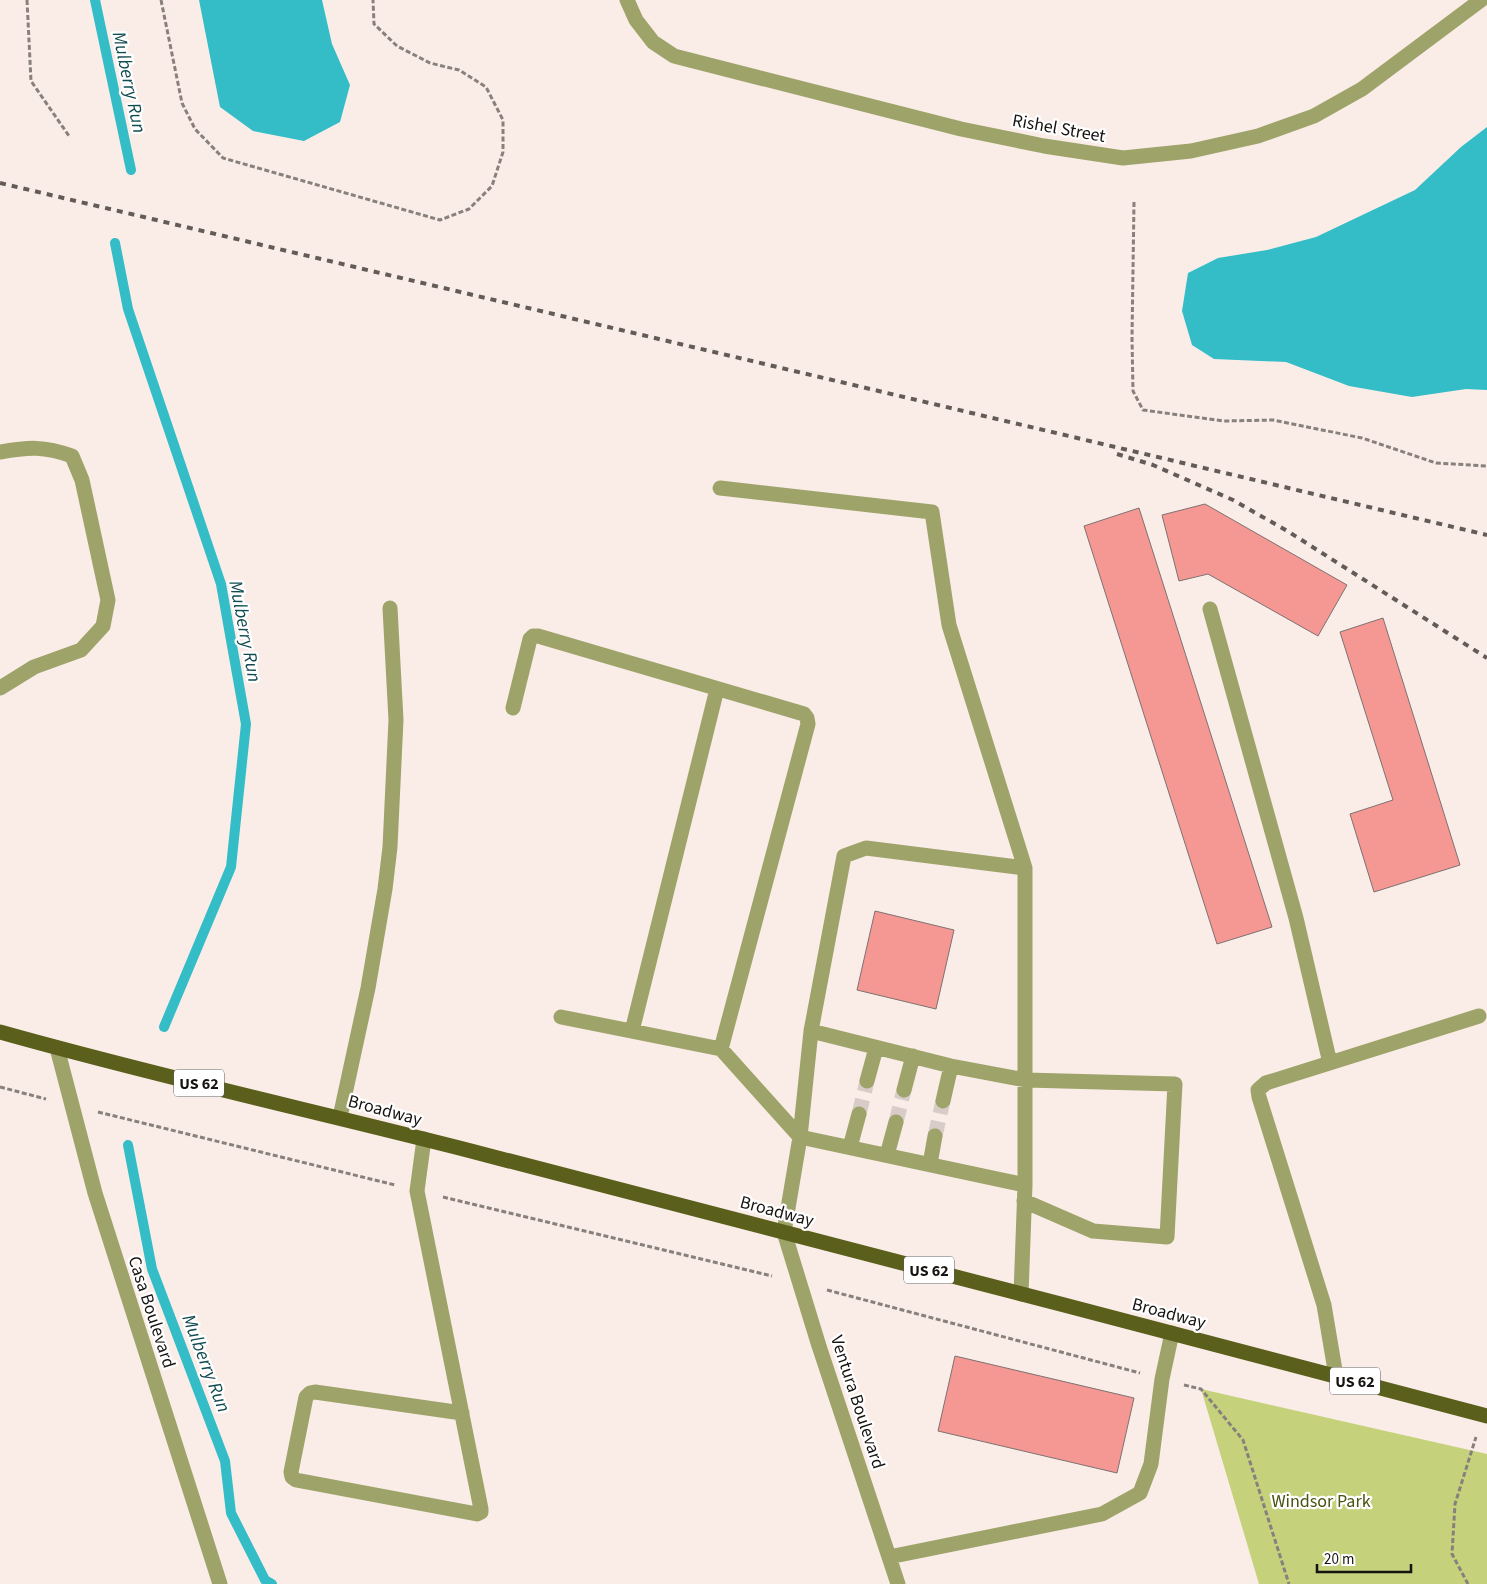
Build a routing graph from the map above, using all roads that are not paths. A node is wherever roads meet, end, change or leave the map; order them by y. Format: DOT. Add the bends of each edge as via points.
graph roads {
  1 [pos="627,0"];
  2 [pos="1481,0"];
  3 [pos="0,452"];
  4 [pos="720,488"];
  5 [pos="390,608"];
  6 [pos="1210,609"];
  7 [pos="0,688"];
  8 [pos="717,689"];
  9 [pos="513,708"];
  10 [pos="1025,868"];
  11 [pos="1479,1016"];
  12 [pos="561,1017"];
  13 [pos="811,1031"];
  14 [pos="0,1032"];
  15 [pos="632,1032"];
  16 [pos="57,1048"];
  17 [pos="876,1048"];
  18 [pos="720,1049"];
  19 [pos="913,1056"];
  20 [pos="1330,1063"];
  21 [pos="950,1066"];
  22 [pos="1026,1080"];
  23 [pos="867,1081"];
  24 [pos="904,1090"];
  25 [pos="943,1101"];
  26 [pos="859,1114"];
  27 [pos="340,1117"];
  28 [pos="896,1122"];
  29 [pos="800,1136"];
  30 [pos="935,1136"];
  31 [pos="424,1139"];
  32 [pos="850,1147"];
  33 [pos="886,1155"];
  34 [pos="930,1164"];
  35 [pos="1025,1185"];
  36 [pos="1024,1201"];
  37 [pos="784,1232"];
  38 [pos="1021,1294"];
  39 [pos="1172,1333"];
  40 [pos="1336,1376"];
  41 [pos="462,1413"];
  42 [pos="1485,1415"];
  43 [pos="889,1557"];
  44 [pos="220,1584"];
  45 [pos="898,1584"];
  1 -- 2 [label="street, Rishel Street" via="636,20 653,42 674,56 961,129 1124,158 1191,151 1258,136 1314,116 1362,89"];
  3 -- 7 [label="street" via="28,448 53,450 72,456 82,480 108,600 103,626 81,650 34,667"];
  4 -- 10 [label="street" via="932,512 949,625"];
  5 -- 27 [label="street" via="396,720 390,847 368,988"];
  6 -- 20 [label="street" via="1296,918"];
  8 -- 9 [label="street" via="533,636"];
  8 -- 15 [label="street"];
  8 -- 18 [label="street" via="804,714 808,724"];
  10 -- 13 [label="street" via="866,848 844,856"];
  10 -- 22 [label="street"];
  11 -- 20 [label="street"];
  12 -- 15 [label="street"];
  13 -- 17 [label="street"];
  13 -- 29 [label="street"];
  14 -- 16 [label="main road, US 62"];
  15 -- 18 [label="street"];
  16 -- 27 [label="main road, Broadway / US 62"];
  16 -- 44 [label="street, Casa Boulevard" via="95,1193"];
  17 -- 19 [label="street"];
  17 -- 23 [label="street"];
  18 -- 29 [label="street"];
  19 -- 21 [label="street"];
  19 -- 24 [label="street"];
  20 -- 40 [label="street" via="1266,1083 1258,1090 1324,1305"];
  21 -- 22 [label="street"];
  21 -- 25 [label="street"];
  22 -- 35 [label="street"];
  22 -- 36 [label="street" via="1175,1084 1166,1237 1093,1231"];
  26 -- 32 [label="street"];
  27 -- 31 [label="main road, Broadway / US 62"];
  28 -- 33 [label="street"];
  29 -- 32 [label="street"];
  29 -- 37 [label="street"];
  30 -- 34 [label="street"];
  31 -- 37 [label="main road, Broadway / US 62"];
  31 -- 41 [label="street" via="417,1191"];
  32 -- 33 [label="street"];
  33 -- 34 [label="street"];
  34 -- 35 [label="street"];
  35 -- 36 [label="street"];
  36 -- 38 [label="street"];
  37 -- 38 [label="main road, Broadway / US 62"];
  37 -- 43 [label="street, Ventura Boulevard"];
  38 -- 39 [label="main road, Broadway / US 62"];
  39 -- 40 [label="main road, Broadway / US 62"];
  39 -- 43 [label="street" via="1162,1379 1151,1464 1140,1493 1102,1514"];
  40 -- 42 [label="main road, Broadway / US 62"];
  41 -- 41 [label="street" via="482,1509 477,1514 292,1477 306,1397 310,1393"];
  43 -- 45 [label="street, Ventura Boulevard"];
}
